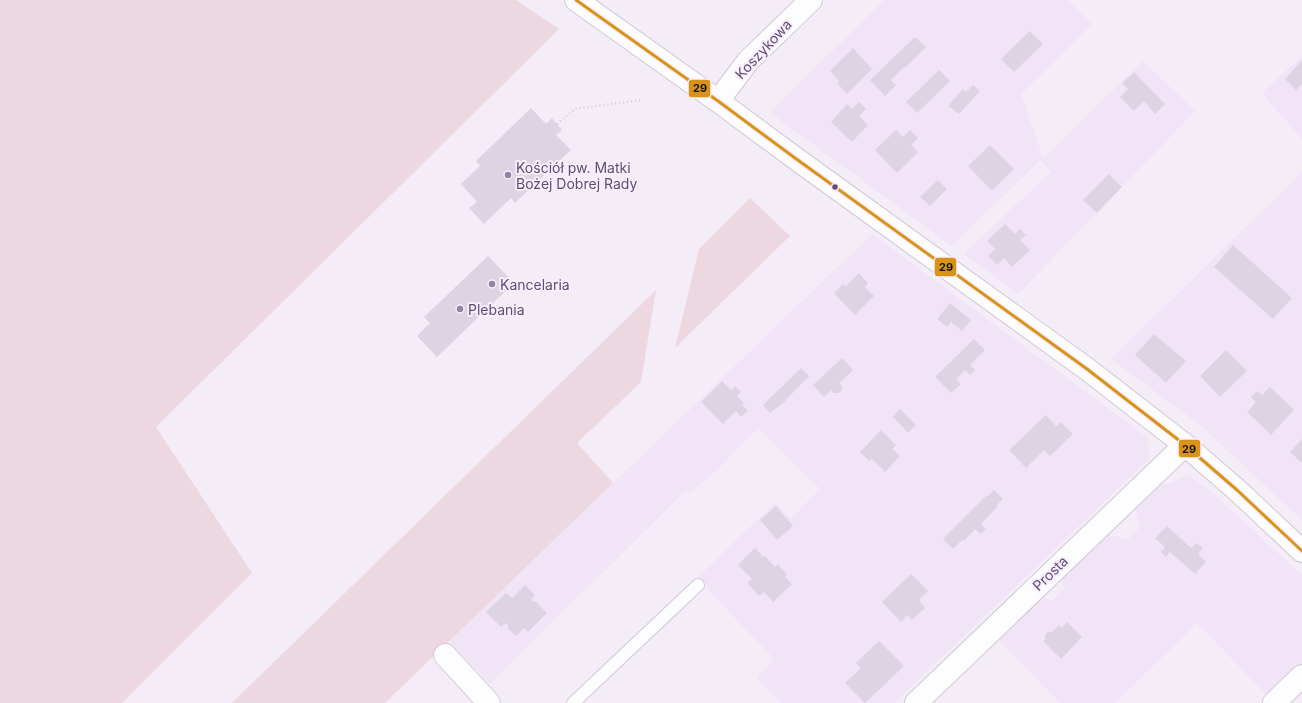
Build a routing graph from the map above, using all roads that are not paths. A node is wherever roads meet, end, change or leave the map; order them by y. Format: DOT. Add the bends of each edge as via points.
graph roads {
  1 [pos="576,0"];
  2 [pos="811,0"];
  3 [pos="718,101"];
  4 [pos="1185,445"];
  5 [pos="1302,551"];
  6 [pos="698,585"];
  7 [pos="445,655"];
  8 [pos="1302,676"];
  9 [pos="488,703"];
  10 [pos="573,703"];
  11 [pos="916,703"];
  12 [pos="1274,703"];
  1 -- 3 [label="street"];
  2 -- 3 [label="street, Koszykowa" via="748,61"];
  3 -- 4 [label="street" via="1087,369"];
  4 -- 5 [label="street"];
  4 -- 11 [label="street, Prosta"];
  6 -- 10 [label="lane"];
  7 -- 9 [label="street"];
  8 -- 12 [label="street"];
}
